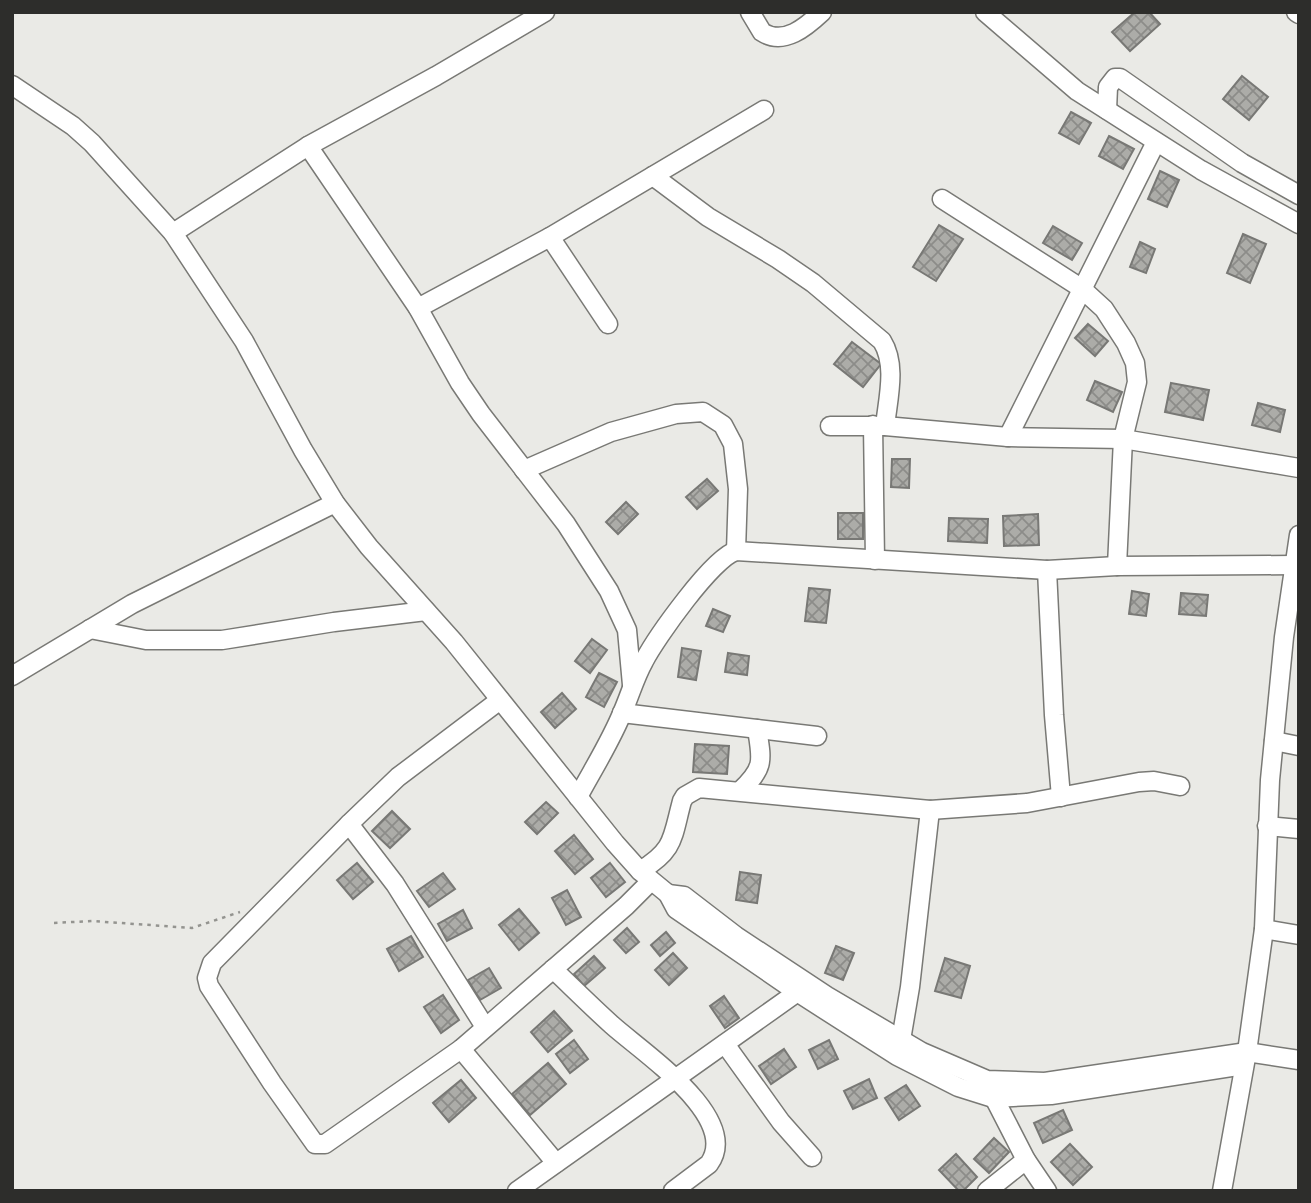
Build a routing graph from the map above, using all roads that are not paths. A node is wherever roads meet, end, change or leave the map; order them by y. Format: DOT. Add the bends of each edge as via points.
graph roads {
  1 [pos="545,12"];
  2 [pos="750,12"];
  3 [pos="822,12"];
  4 [pos="985,12"];
  5 [pos="12,85"];
  6 [pos="764,110"];
  7 [pos="1107,110"];
  8 [pos="1156,142"];
  9 [pos="308,146"];
  10 [pos="653,176"];
  11 [pos="1299,195"];
  12 [pos="942,199"];
  13 [pos="1299,224"];
  14 [pos="173,233"];
  15 [pos="550,237"];
  16 [pos="1082,288"];
  17 [pos="418,307"];
  18 [pos="608,324"];
  19 [pos="879,425"];
  20 [pos="830,426"];
  21 [pos="1008,437"];
  22 [pos="1124,439"];
  23 [pos="1299,468"];
  24 [pos="524,470"];
  25 [pos="335,503"];
  26 [pos="1299,535"];
  27 [pos="736,551"];
  28 [pos="875,561"];
  29 [pos="1294,565"];
  30 [pos="1117,566"];
  31 [pos="1047,570"];
  32 [pos="426,611"];
  33 [pos="90,629"];
  34 [pos="1292,638"];
  35 [pos="12,676"];
  36 [pos="632,688"];
  37 [pos="500,700"];
  38 [pos="622,713"];
  39 [pos="757,729"];
  40 [pos="817,736"];
  41 [pos="1274,741"];
  42 [pos="1299,746"];
  43 [pos="1180,786"];
  44 [pos="740,791"];
  45 [pos="578,797"];
  46 [pos="1060,797"];
  47 [pos="930,810"];
  48 [pos="348,824"];
  49 [pos="1267,826"];
  50 [pos="1299,829"];
  51 [pos="646,876"];
  52 [pos="1264,929"];
  53 [pos="1299,935"];
  54 [pos="553,969"];
  55 [pos="803,988"];
  56 [pos="485,1027"];
  57 [pos="901,1040"];
  58 [pos="725,1044"];
  59 [pos="461,1049"];
  60 [pos="1246,1059"];
  61 [pos="1299,1060"];
  62 [pos="1139,1074"];
  63 [pos="674,1079"];
  64 [pos="987,1080"];
  65 [pos="993,1098"];
  66 [pos="812,1157"];
  67 [pos="1026,1160"];
  68 [pos="556,1163"];
  69 [pos="517,1191"];
  70 [pos="673,1191"];
  71 [pos="987,1191"];
  72 [pos="1046,1191"];
  73 [pos="1222,1191"];
  1 -- 9 [label="street"];
  2 -- 3 [label="street" via="762,33 779,37 805,27"];
  4 -- 7 [label="street" via="1077,91"];
  5 -- 14 [label="street" via="92,143"];
  6 -- 10 [label="street"];
  7 -- 8 [label="street"];
  7 -- 11 [label="street" via="1108,87 1120,78 1242,163"];
  8 -- 13 [label="street"];
  8 -- 16 [label="street"];
  9 -- 14 [label="street"];
  9 -- 17 [label="street"];
  10 -- 15 [label="street"];
  10 -- 19 [label="street" via="708,217 787,265 882,341 890,372"];
  12 -- 16 [label="street"];
  14 -- 25 [label="street" via="244,341"];
  15 -- 17 [label="street"];
  15 -- 18 [label="street"];
  16 -- 21 [label="street"];
  16 -- 22 [label="street" via="1112,320 1135,363 1137,382"];
  17 -- 24 [label="street" via="460,383"];
  19 -- 20 [label="street"];
  19 -- 21 [label="street"];
  19 -- 28 [label="street"];
  21 -- 22 [label="street"];
  22 -- 23 [label="street"];
  22 -- 30 [label="street"];
  24 -- 27 [label="street" via="611,432 703,412 723,425 733,444 738,489"];
  24 -- 36 [label="street" via="609,590 627,630"];
  25 -- 32 [label="street"];
  25 -- 33 [label="street"];
  26 -- 29 [label="street"];
  27 -- 28 [label="street"];
  27 -- 36 [label="street" via="718,561 687,599 650,651"];
  28 -- 31 [label="street"];
  29 -- 30 [label="street"];
  29 -- 34 [label="street"];
  30 -- 31 [label="street"];
  31 -- 46 [label="street"];
  32 -- 33 [label="street" via="222,640 146,640"];
  32 -- 37 [label="street"];
  33 -- 35 [label="street"];
  34 -- 41 [label="street"];
  36 -- 38 [label="street"];
  37 -- 45 [label="street"];
  37 -- 48 [label="street" via="398,777"];
  38 -- 39 [label="street"];
  38 -- 45 [label="street"];
  39 -- 40 [label="street"];
  39 -- 44 [label="street" via="761,763"];
  41 -- 42 [label="street"];
  41 -- 49 [label="street"];
  43 -- 46 [label="street" via="1139,782"];
  44 -- 47 [label="street"];
  44 -- 51 [label="street" via="699,788 685,796 668,849"];
  45 -- 51 [label="street"];
  46 -- 47 [label="street"];
  47 -- 57 [label="street"];
  48 -- 56 [label="street" via="395,884"];
  48 -- 59 [label="street" via="212,963 209,986 315,1144 330,1141"];
  49 -- 50 [label="street"];
  49 -- 52 [label="street"];
  51 -- 54 [label="street"];
  51 -- 55 [label="street" via="668,894 676,909"];
  52 -- 53 [label="street"];
  52 -- 60 [label="street"];
  54 -- 56 [label="street"];
  54 -- 63 [label="street"];
  55 -- 57 [label="street"];
  55 -- 58 [label="street"];
  55 -- 65 [label="street" via="897,1056 958,1087"];
  56 -- 59 [label="street"];
  57 -- 64 [label="street"];
  58 -- 63 [label="street"];
  58 -- 66 [label="street"];
  59 -- 68 [label="street"];
  60 -- 61 [label="street"];
  60 -- 62 [label="street"];
  60 -- 73 [label="street"];
  62 -- 64 [label="street" via="1045,1082"];
  62 -- 65 [label="street" via="1051,1095"];
  63 -- 68 [label="street"];
  63 -- 70 [label="street" via="698,1104 717,1141 709,1164"];
  64 -- 65 [label="street"];
  65 -- 67 [label="street"];
  67 -- 71 [label="street"];
  67 -- 72 [label="street"];
  68 -- 69 [label="street"];
}
